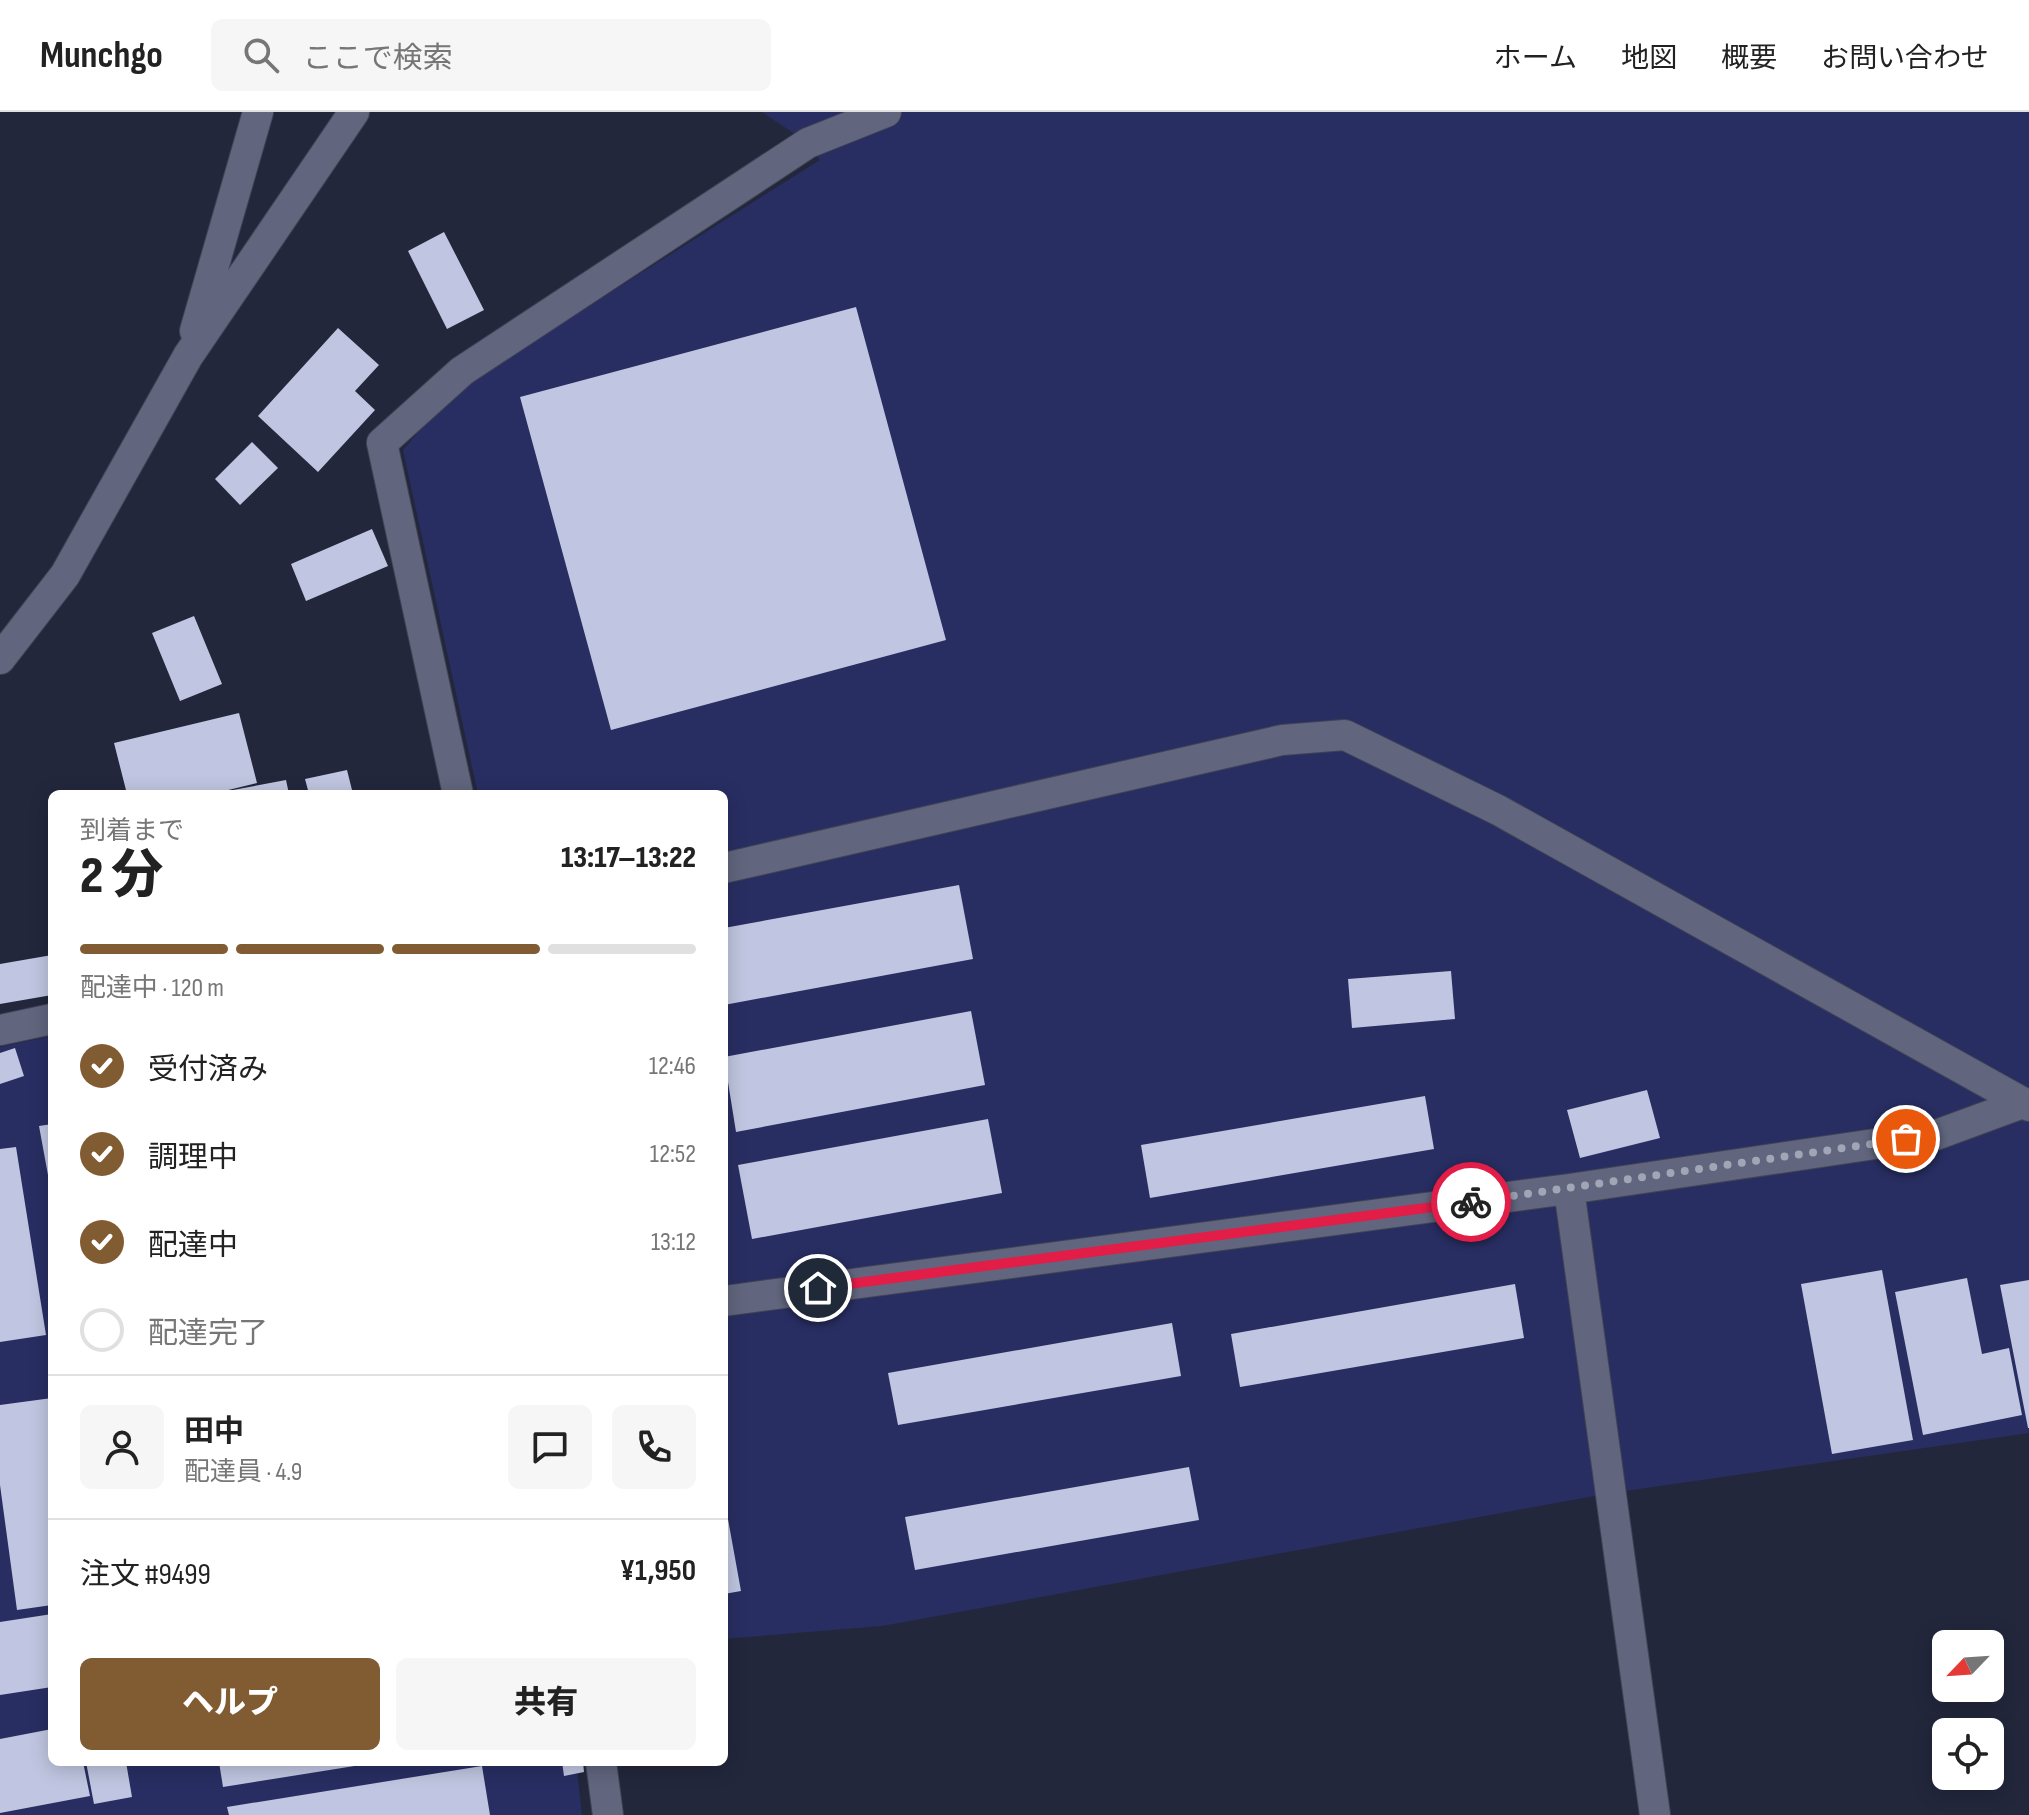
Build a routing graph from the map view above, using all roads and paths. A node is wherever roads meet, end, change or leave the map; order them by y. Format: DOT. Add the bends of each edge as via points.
graph roads {
  1 [pos="258,112"];
  2 [pos="354,112"];
  3 [pos="886,112"];
  4 [pos="188,356"];
  5 [pos="0,659"];
  6 [pos="457,790"];
  7 [pos="728,867"];
  8 [pos="48,1020"];
  9 [pos="0,1030"];
  10 [pos="2026,1104"];
  11 [pos="1569,1189"];
  12 [pos="728,1300"];
  13 [pos="602,1766"];
  14 [pos="608,1815"];
  15 [pos="1655,1815"];
  1 -- 4 [label="street"];
  2 -- 4 [label="street"];
  3 -- 6 [label="street" via="808,143 462,371 382,443"];
  4 -- 5 [label="street" via="65,575"];
  7 -- 10 [label="street" via="1282,740 1345,735 1498,810"];
  8 -- 9 [label="street"];
  10 -- 11 [label="street" via="1936,1135"];
  11 -- 12 [label="street"];
  11 -- 15 [label="street"];
  13 -- 14 [label="street"];
}
